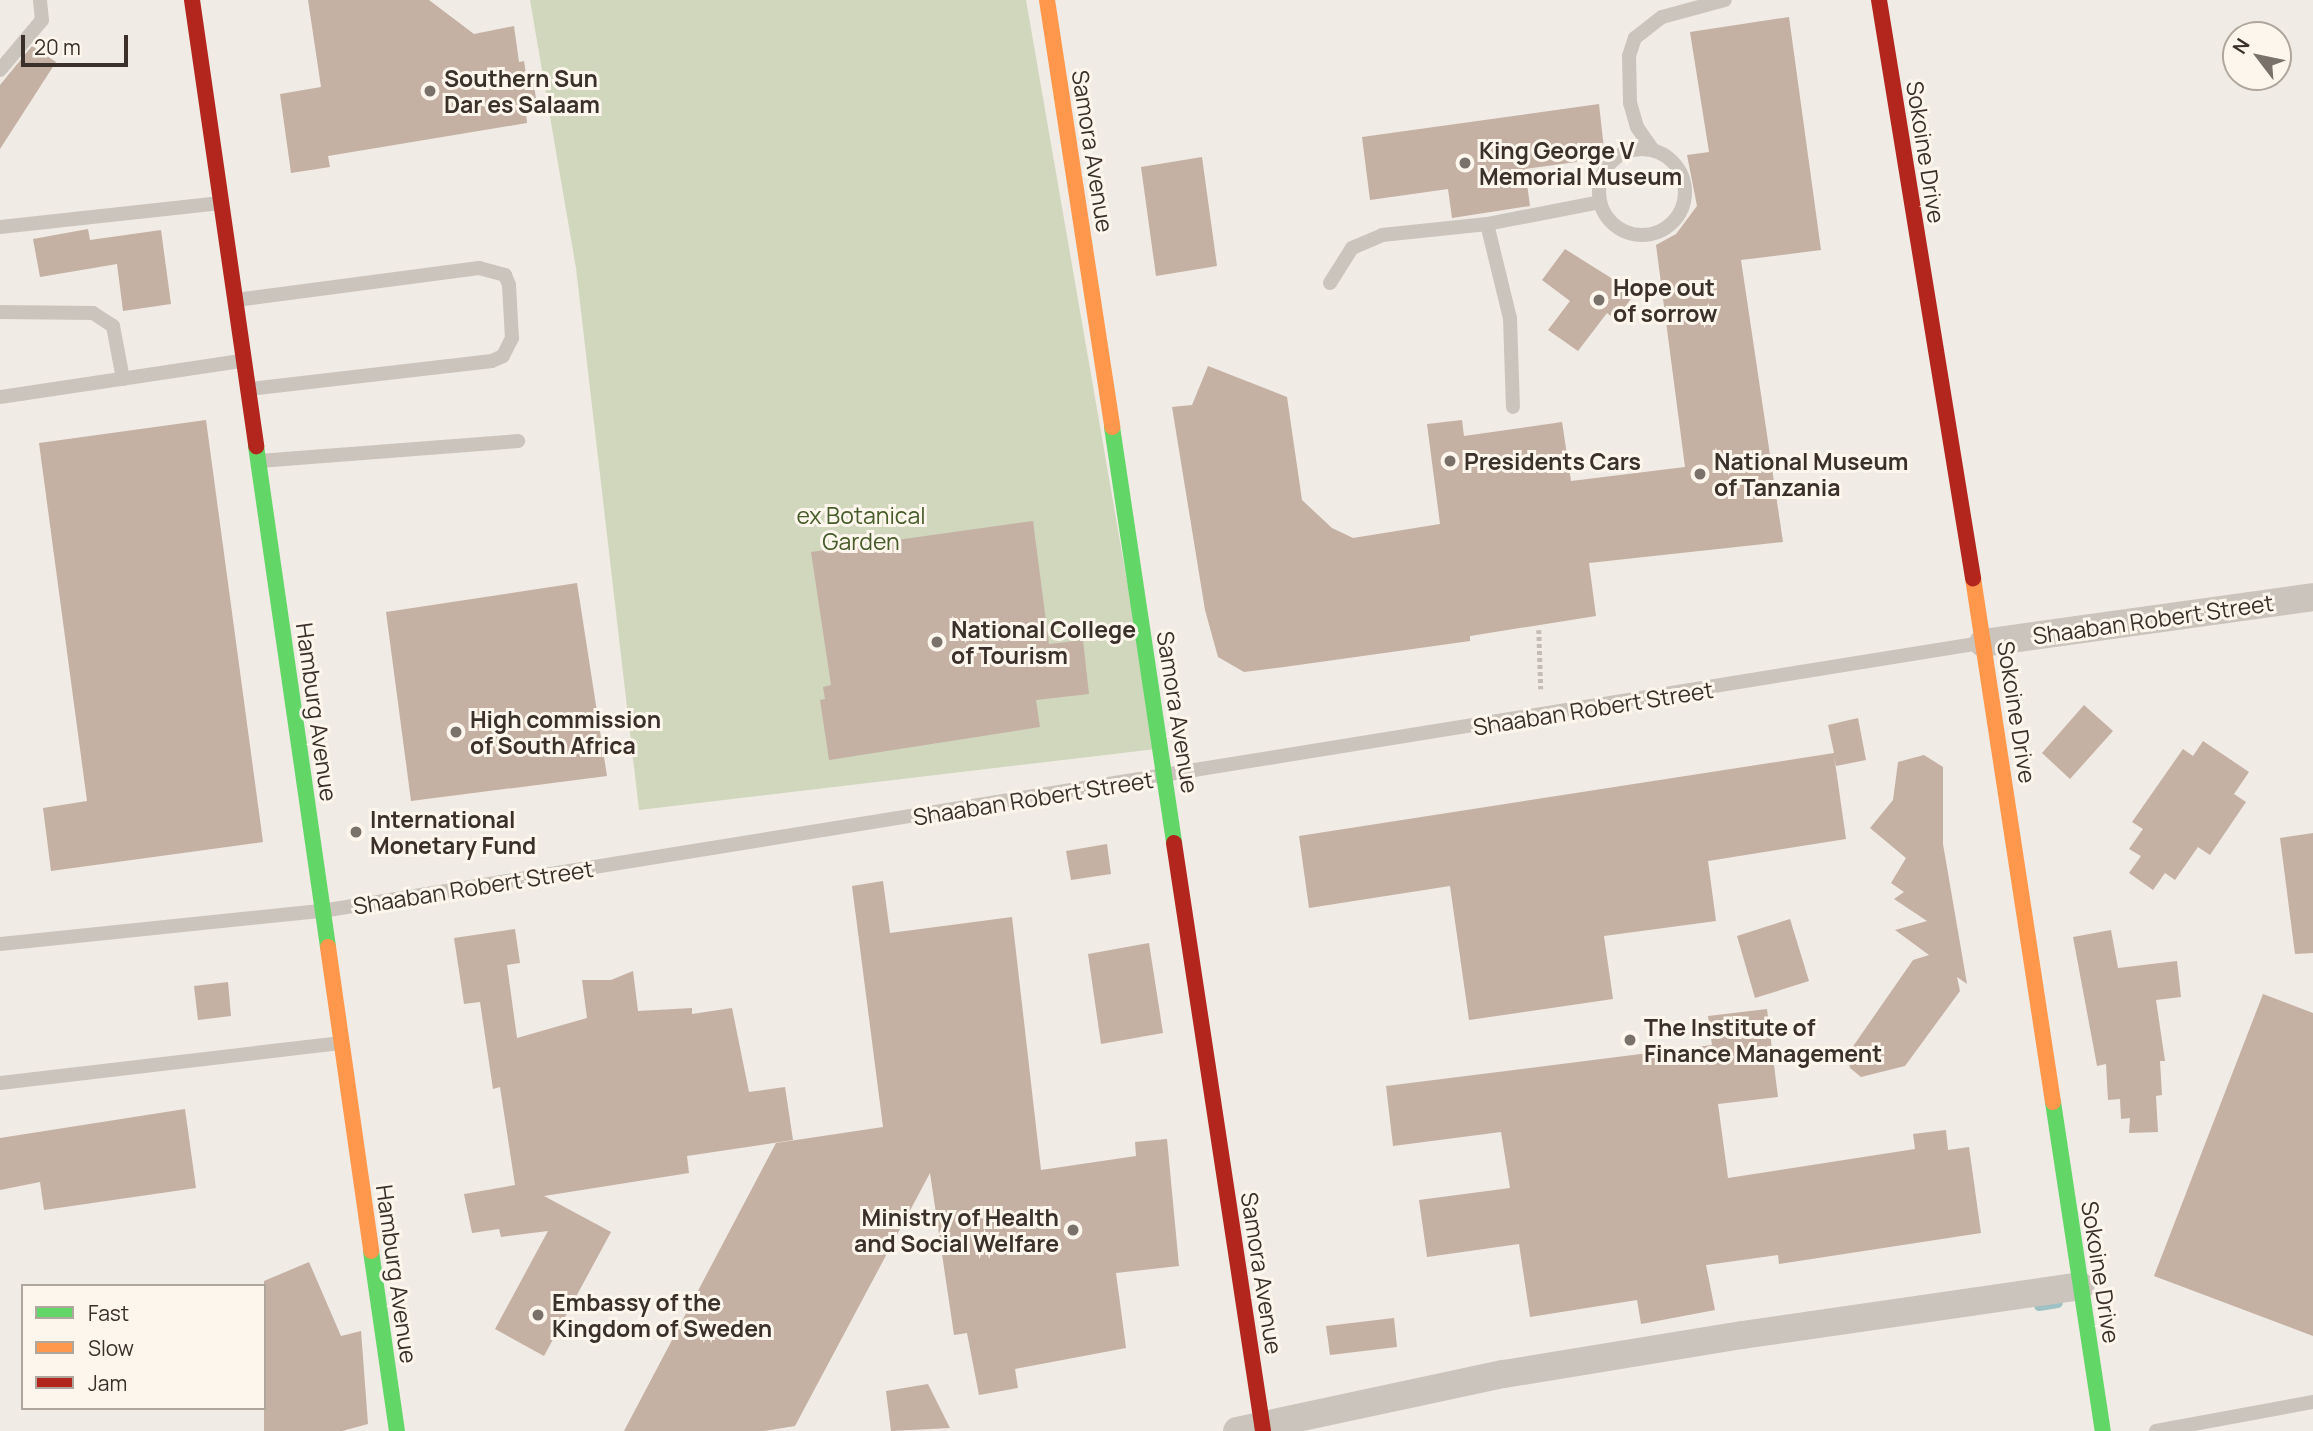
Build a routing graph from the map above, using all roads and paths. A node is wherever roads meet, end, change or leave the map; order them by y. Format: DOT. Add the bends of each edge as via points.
graph roads {
  1 [pos="40,0"];
  2 [pos="192,0"];
  3 [pos="1047,0"];
  4 [pos="1725,0"];
  5 [pos="1878,0"];
  6 [pos="0,70"];
  7 [pos="1653,150"];
  8 [pos="1600,202"];
  9 [pos="221,203"];
  10 [pos="1487,224"];
  11 [pos="0,226"];
  12 [pos="1330,283"];
  13 [pos="234,300"];
  14 [pos="0,312"];
  15 [pos="243,360"];
  16 [pos="123,379"];
  17 [pos="247,390"];
  18 [pos="0,397"];
  19 [pos="1513,407"];
  20 [pos="518,441"];
  21 [pos="258,461"];
  22 [pos="2313,597"];
  23 [pos="1539,630"];
  24 [pos="1983,643"];
  25 [pos="1550,716"];
  26 [pos="1164,777"];
  27 [pos="322,911"];
  28 [pos="0,944"];
  29 [pos="341,1043"];
  30 [pos="0,1083"];
  31 [pos="2080,1286"];
  32 [pos="2313,1402"];
  33 [pos="1254,1430"];
  34 [pos="397,1431"];
  35 [pos="2103,1431"];
  36 [pos="2156,1431"];
  1 -- 6 [label="lane" via="41,20"];
  2 -- 9 [label="street, Hamburg Avenue"];
  3 -- 26 [label="street, Samora Avenue"];
  4 -- 7 [label="lane" via="1662,17 1635,38 1629,56 1630,103 1637,127"];
  5 -- 24 [label="street, Sokoine Drive"];
  7 -- 8 [label="lane" via="1633,150 1615,159 1601,181"];
  7 -- 8 [label="lane" via="1666,156 1684,179 1686,194 1675,221 1663,230 1634,235 1609,221"];
  8 -- 10 [label="lane"];
  9 -- 11 [label="lane"];
  9 -- 13 [label="street, Hamburg Avenue"];
  10 -- 12 [label="lane" via="1368,240 1352,248"];
  10 -- 19 [label="lane" via="1510,318"];
  13 -- 15 [label="street, Hamburg Avenue"];
  13 -- 17 [label="lane" via="479,268 505,275 509,285 512,338 503,356 492,361"];
  14 -- 16 [label="lane" via="93,313 113,326"];
  15 -- 16 [label="lane"];
  15 -- 17 [label="street, Hamburg Avenue"];
  16 -- 18 [label="lane"];
  17 -- 21 [label="street, Hamburg Avenue"];
  20 -- 21 [label="lane"];
  21 -- 27 [label="street, Hamburg Avenue"];
  22 -- 24 [label="street, Shaaban Robert Street"];
  23 -- 25 [label="path" via="1541,694"];
  24 -- 25 [label="lane, Shaaban Robert Street"];
  24 -- 31 [label="street, Sokoine Drive"];
  25 -- 26 [label="lane, Shaaban Robert Street"];
  26 -- 27 [label="lane, Shaaban Robert Street"];
  26 -- 33 [label="street, Samora Avenue"];
  27 -- 28 [label="lane, Shaaban Robert Street"];
  27 -- 29 [label="street, Hamburg Avenue"];
  29 -- 30 [label="lane"];
  29 -- 34 [label="street, Hamburg Avenue"];
  31 -- 33 [label="street" via="1504,1374"];
  31 -- 35 [label="street, Sokoine Drive"];
  32 -- 36 [label="lane"];
}
